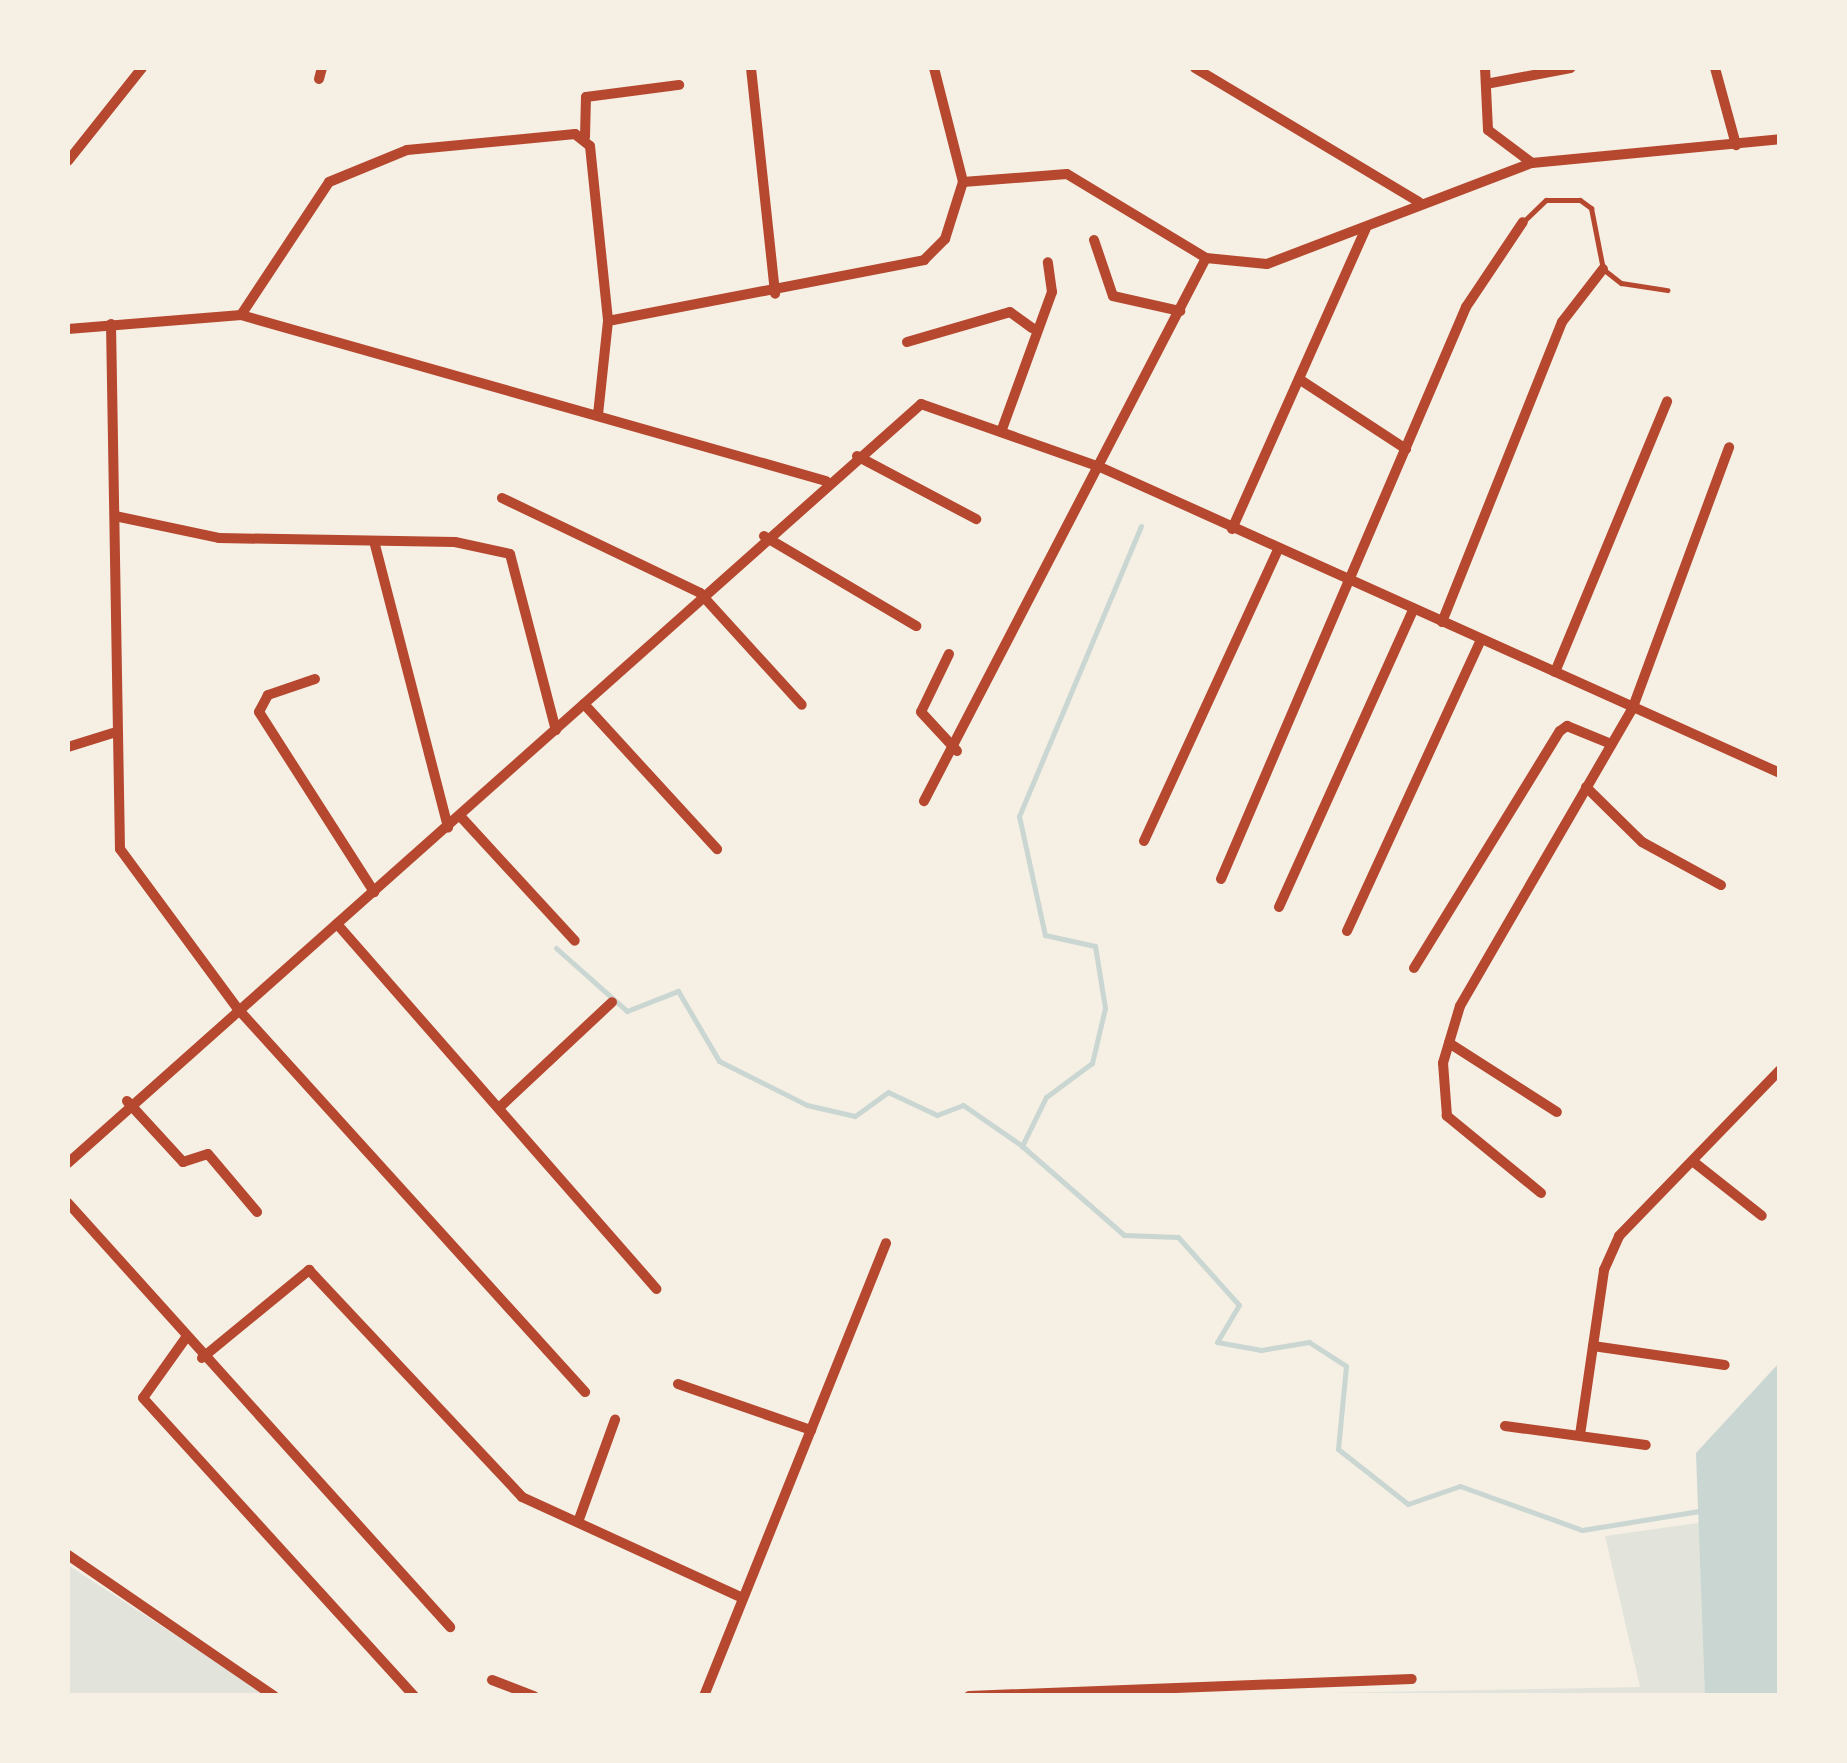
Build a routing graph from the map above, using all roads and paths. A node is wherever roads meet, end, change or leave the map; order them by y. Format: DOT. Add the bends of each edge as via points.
graph roads {
  1 [pos="142,68"];
  2 [pos="751,68"];
  3 [pos="934,68"];
  4 [pos="1485,68"];
  5 [pos="1571,68"];
  6 [pos="1716,68"];
  7 [pos="1202,70"];
  8 [pos="1486,84"];
  9 [pos="679,85"];
  10 [pos="585,137"];
  11 [pos="1780,139"];
  12 [pos="1736,145"];
  13 [pos="68,161"];
  14 [pos="1532,163"];
  15 [pos="963,182"];
  16 [pos="1419,202"];
  17 [pos="1523,222"];
  18 [pos="1366,228"];
  19 [pos="1094,240"];
  20 [pos="1206,258"];
  21 [pos="1048,262"];
  22 [pos="1604,269"];
  23 [pos="1667,290"];
  24 [pos="774,294"];
  25 [pos="1180,311"];
  26 [pos="241,315"];
  27 [pos="608,321"];
  28 [pos="111,324"];
  29 [pos="1032,328"];
  30 [pos="68,329"];
  31 [pos="907,342"];
  32 [pos="1298,379"];
  33 [pos="1667,401"];
  34 [pos="598,414"];
  35 [pos="1001,432"];
  36 [pos="1729,447"];
  37 [pos="1406,449"];
  38 [pos="857,456"];
  39 [pos="1100,467"];
  40 [pos="826,480"];
  41 [pos="502,498"];
  42 [pos="116,516"];
  43 [pos="976,518"];
  44 [pos="1232,529"];
  45 [pos="764,536"];
  46 [pos="374,541"];
  47 [pos="1278,550"];
  48 [pos="1351,582"];
  49 [pos="700,593"];
  50 [pos="1413,610"];
  51 [pos="1442,622"];
  52 [pos="916,626"];
  53 [pos="1481,640"];
  54 [pos="949,654"];
  55 [pos="1555,672"];
  56 [pos="315,679"];
  57 [pos="584,704"];
  58 [pos="802,705"];
  59 [pos="1633,708"];
  60 [pos="556,730"];
  61 [pos="114,733"];
  62 [pos="1612,744"];
  63 [pos="68,746"];
  64 [pos="957,751"];
  65 [pos="1780,773"];
  66 [pos="1586,787"];
  67 [pos="924,801"];
  68 [pos="461,816"];
  69 [pos="448,828"];
  70 [pos="1144,841"];
  71 [pos="717,850"];
  72 [pos="1220,879"];
  73 [pos="1721,885"];
  74 [pos="374,892"];
  75 [pos="1279,906"];
  76 [pos="337,924"];
  77 [pos="1347,931"];
  78 [pos="575,941"];
  79 [pos="1414,968"];
  80 [pos="612,1002"];
  81 [pos="238,1009"];
  82 [pos="1448,1043"];
  83 [pos="1780,1070"];
  84 [pos="127,1101"];
  85 [pos="501,1106"];
  86 [pos="1557,1112"];
  87 [pos="68,1163"];
  88 [pos="1694,1163"];
  89 [pos="1541,1193"];
  90 [pos="68,1203"];
  91 [pos="257,1212"];
  92 [pos="1762,1216"];
  93 [pos="886,1243"];
  94 [pos="657,1288"];
  95 [pos="186,1340"];
  96 [pos="1593,1346"];
  97 [pos="202,1358"];
  98 [pos="1725,1365"];
  99 [pos="678,1384"];
  100 [pos="585,1392"];
  101 [pos="616,1420"];
  102 [pos="1505,1426"];
  103 [pos="810,1430"];
  104 [pos="1580,1435"];
  105 [pos="1646,1445"];
  106 [pos="578,1522"];
  107 [pos="68,1555"];
  108 [pos="743,1598"];
  109 [pos="450,1627"];
  110 [pos="1412,1679"];
  111 [pos="492,1680"];
  112 [pos="274,1696"];
  113 [pos="414,1696"];
  114 [pos="534,1696"];
  115 [pos="704,1696"];
  116 [pos="969,1696"];
  1 -- 13 [label="street"];
  2 -- 24 [label="street"];
  3 -- 15 [label="street"];
  4 -- 8 [label="street"];
  5 -- 8 [label="street"];
  6 -- 12 [label="street"];
  7 -- 16 [label="street"];
  8 -- 14 [label="street" via="1488,130"];
  9 -- 10 [label="street" via="586,97"];
  10 -- 26 [label="street" via="407,150 329,182"];
  10 -- 27 [label="street"];
  11 -- 12 [label="street"];
  12 -- 14 [label="street"];
  14 -- 16 [label="street"];
  15 -- 20 [label="street" via="1067,174"];
  15 -- 24 [label="street" via="938,253"];
  16 -- 18 [label="street"];
  17 -- 22 [label="lane" via="1546,200 1580,200 1591,208"];
  17 -- 37 [label="street" via="1466,307"];
  18 -- 20 [label="street" via="1248,268"];
  18 -- 32 [label="street"];
  19 -- 25 [label="street" via="1114,296"];
  20 -- 25 [label="street"];
  21 -- 29 [label="street" via="1052,292"];
  22 -- 23 [label="lane" via="1621,283"];
  22 -- 51 [label="street" via="1562,322"];
  24 -- 27 [label="street"];
  25 -- 39 [label="street"];
  26 -- 28 [label="street"];
  26 -- 34 [label="street"];
  27 -- 34 [label="street"];
  28 -- 30 [label="street"];
  28 -- 42 [label="street"];
  29 -- 31 [label="street" via="1010,312"];
  29 -- 35 [label="street"];
  32 -- 37 [label="street"];
  32 -- 44 [label="street"];
  33 -- 55 [label="street"];
  34 -- 40 [label="street"];
  35 -- 38 [label="street" via="928,404"];
  35 -- 39 [label="street"];
  36 -- 59 [label="street"];
  37 -- 48 [label="street"];
  38 -- 40 [label="street"];
  38 -- 43 [label="street"];
  39 -- 44 [label="street"];
  39 -- 64 [label="street"];
  40 -- 45 [label="street"];
  41 -- 49 [label="street"];
  42 -- 46 [label="street" via="219,538"];
  42 -- 61 [label="street"];
  44 -- 47 [label="street"];
  45 -- 49 [label="street"];
  45 -- 52 [label="street"];
  46 -- 60 [label="street" via="510,554"];
  46 -- 69 [label="street"];
  47 -- 48 [label="street"];
  47 -- 70 [label="street"];
  48 -- 50 [label="street"];
  48 -- 72 [label="street"];
  49 -- 57 [label="street"];
  49 -- 58 [label="street"];
  50 -- 51 [label="street"];
  50 -- 75 [label="street"];
  51 -- 53 [label="street"];
  53 -- 55 [label="street"];
  53 -- 77 [label="street"];
  54 -- 64 [label="street" via="922,712"];
  55 -- 59 [label="street"];
  56 -- 74 [label="street" via="268,695 259,712"];
  57 -- 60 [label="street"];
  57 -- 71 [label="street"];
  59 -- 62 [label="street"];
  59 -- 65 [label="street"];
  60 -- 68 [label="street"];
  61 -- 63 [label="street"];
  61 -- 81 [label="street" via="120,848"];
  62 -- 66 [label="street"];
  62 -- 79 [label="street" via="1567,726 1560,731"];
  64 -- 67 [label="street"];
  66 -- 73 [label="street" via="1642,842"];
  66 -- 82 [label="street" via="1460,1006"];
  68 -- 69 [label="street"];
  68 -- 78 [label="street"];
  69 -- 74 [label="street"];
  74 -- 76 [label="street"];
  76 -- 81 [label="street"];
  76 -- 85 [label="street"];
  80 -- 85 [label="street"];
  81 -- 84 [label="street"];
  81 -- 100 [label="street"];
  82 -- 86 [label="street"];
  82 -- 89 [label="street" via="1447,1116"];
  83 -- 88 [label="street"];
  84 -- 87 [label="street"];
  84 -- 91 [label="street" via="183,1162 208,1154"];
  85 -- 94 [label="street"];
  88 -- 92 [label="street"];
  88 -- 96 [label="street" via="1620,1236"];
  90 -- 95 [label="street"];
  93 -- 103 [label="street"];
  95 -- 97 [label="street"];
  95 -- 113 [label="street" via="143,1398"];
  96 -- 98 [label="street"];
  96 -- 104 [label="street"];
  97 -- 106 [label="street" via="308,1270 522,1497"];
  97 -- 109 [label="street"];
  99 -- 103 [label="street"];
  101 -- 106 [label="street"];
  102 -- 104 [label="street"];
  103 -- 108 [label="street"];
  104 -- 105 [label="street"];
  106 -- 108 [label="street"];
  107 -- 112 [label="street"];
  108 -- 115 [label="street"];
  110 -- 116 [label="street"];
  111 -- 114 [label="street"];
}
